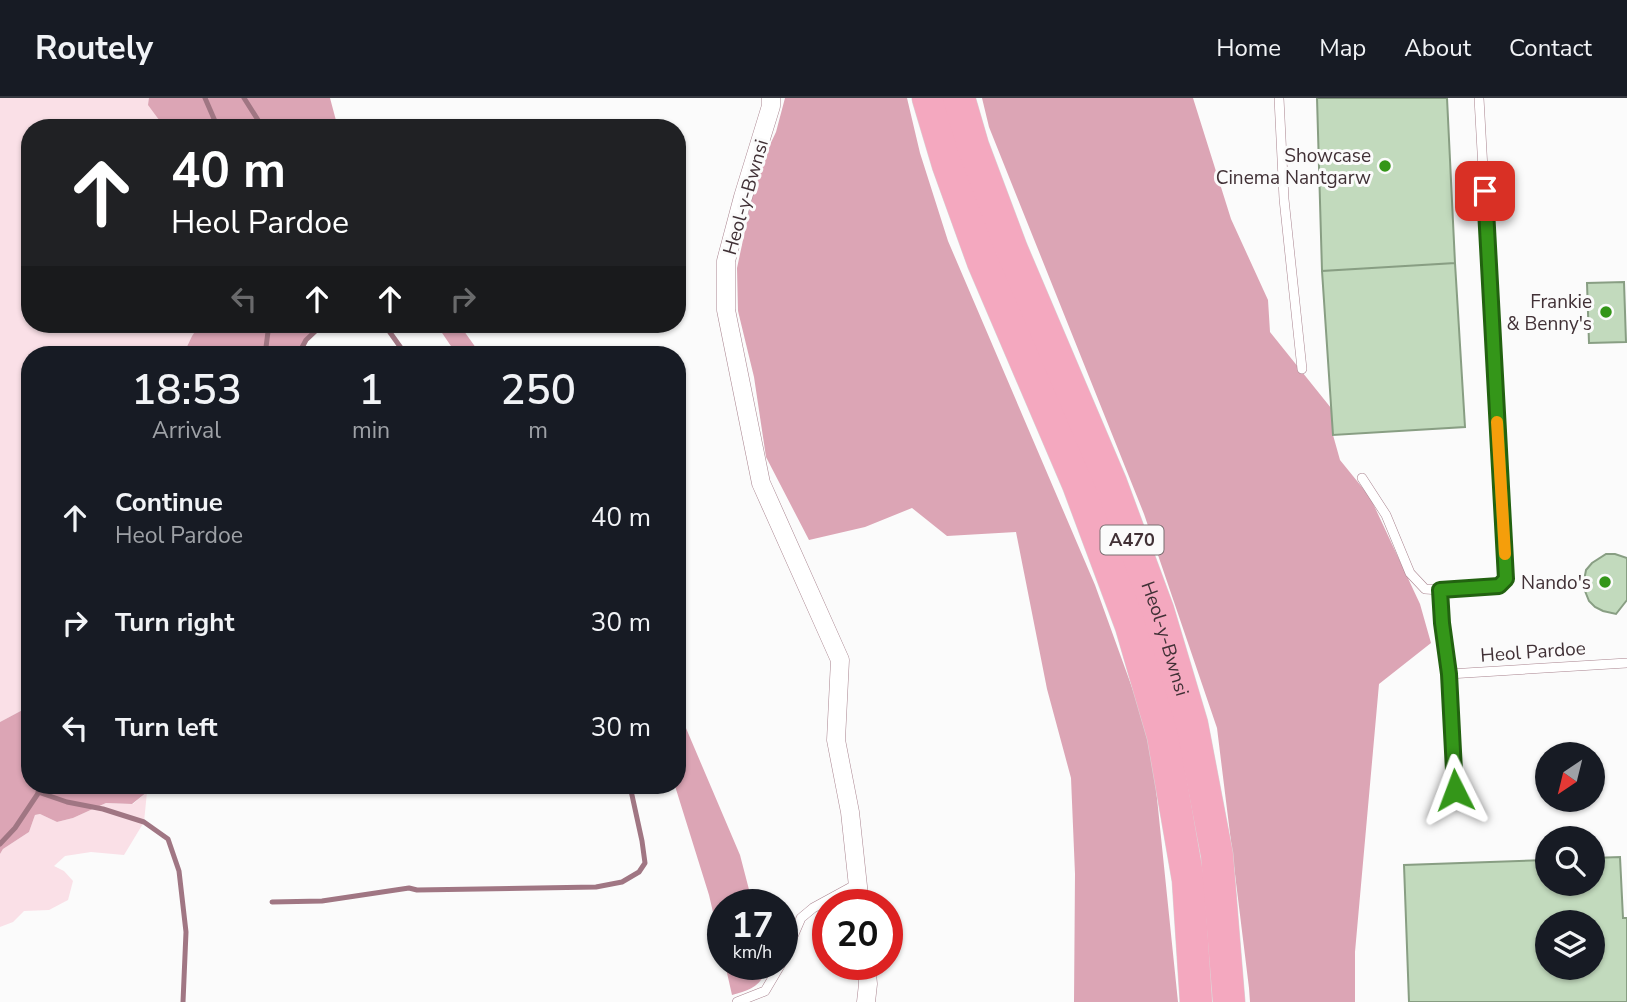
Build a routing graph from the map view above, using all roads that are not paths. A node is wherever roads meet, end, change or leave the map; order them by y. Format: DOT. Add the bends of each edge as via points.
graph roads {
  1 [pos="771,98"];
  2 [pos="928,98"];
  3 [pos="959,98"];
  4 [pos="1279,98"];
  5 [pos="1479,98"];
  6 [pos="1302,369"];
  7 [pos="1362,478"];
  8 [pos="1440,590"];
  9 [pos="1627,663"];
  10 [pos="1449,674"];
  11 [pos="1455,790"];
  12 [pos="857,884"];
  13 [pos="857,889"];
  14 [pos="798,925"];
  15 [pos="772,980"];
  16 [pos="868,980"];
  17 [pos="737,1002"];
  18 [pos="866,1002"];
  19 [pos="1196,1002"];
  20 [pos="1229,1002"];
  1 -- 12 [label="street, Heol-y-Bwnsi" via="726,261 726,310 761,483 840,660 836,740"];
  2 -- 19 [label="highway, Heol-y-Bwnsi / A470" via="983,262 1078,484 1131,626 1163,736 1188,880"];
  3 -- 20 [label="highway, Heol-y-Bwnsi / A470" via="1012,250 1111,483 1162,622 1192,724 1217,855"];
  4 -- 6 [label="lane" via="1284,200"];
  5 -- 8 [label="lane" via="1506,579 1499,586"];
  7 -- 8 [label="lane" via="1386,515 1410,573 1425,589"];
  8 -- 10 [label="lane"];
  9 -- 10 [label="lane, Heol Pardoe"];
  10 -- 11 [label="lane"];
  12 -- 13 [label="street, Heol-y-Bwnsi"];
  12 -- 14 [label="lane" via="813,908"];
  15 -- 17 [label="lane" via="765,991"];
  16 -- 18 [label="street"];
}
